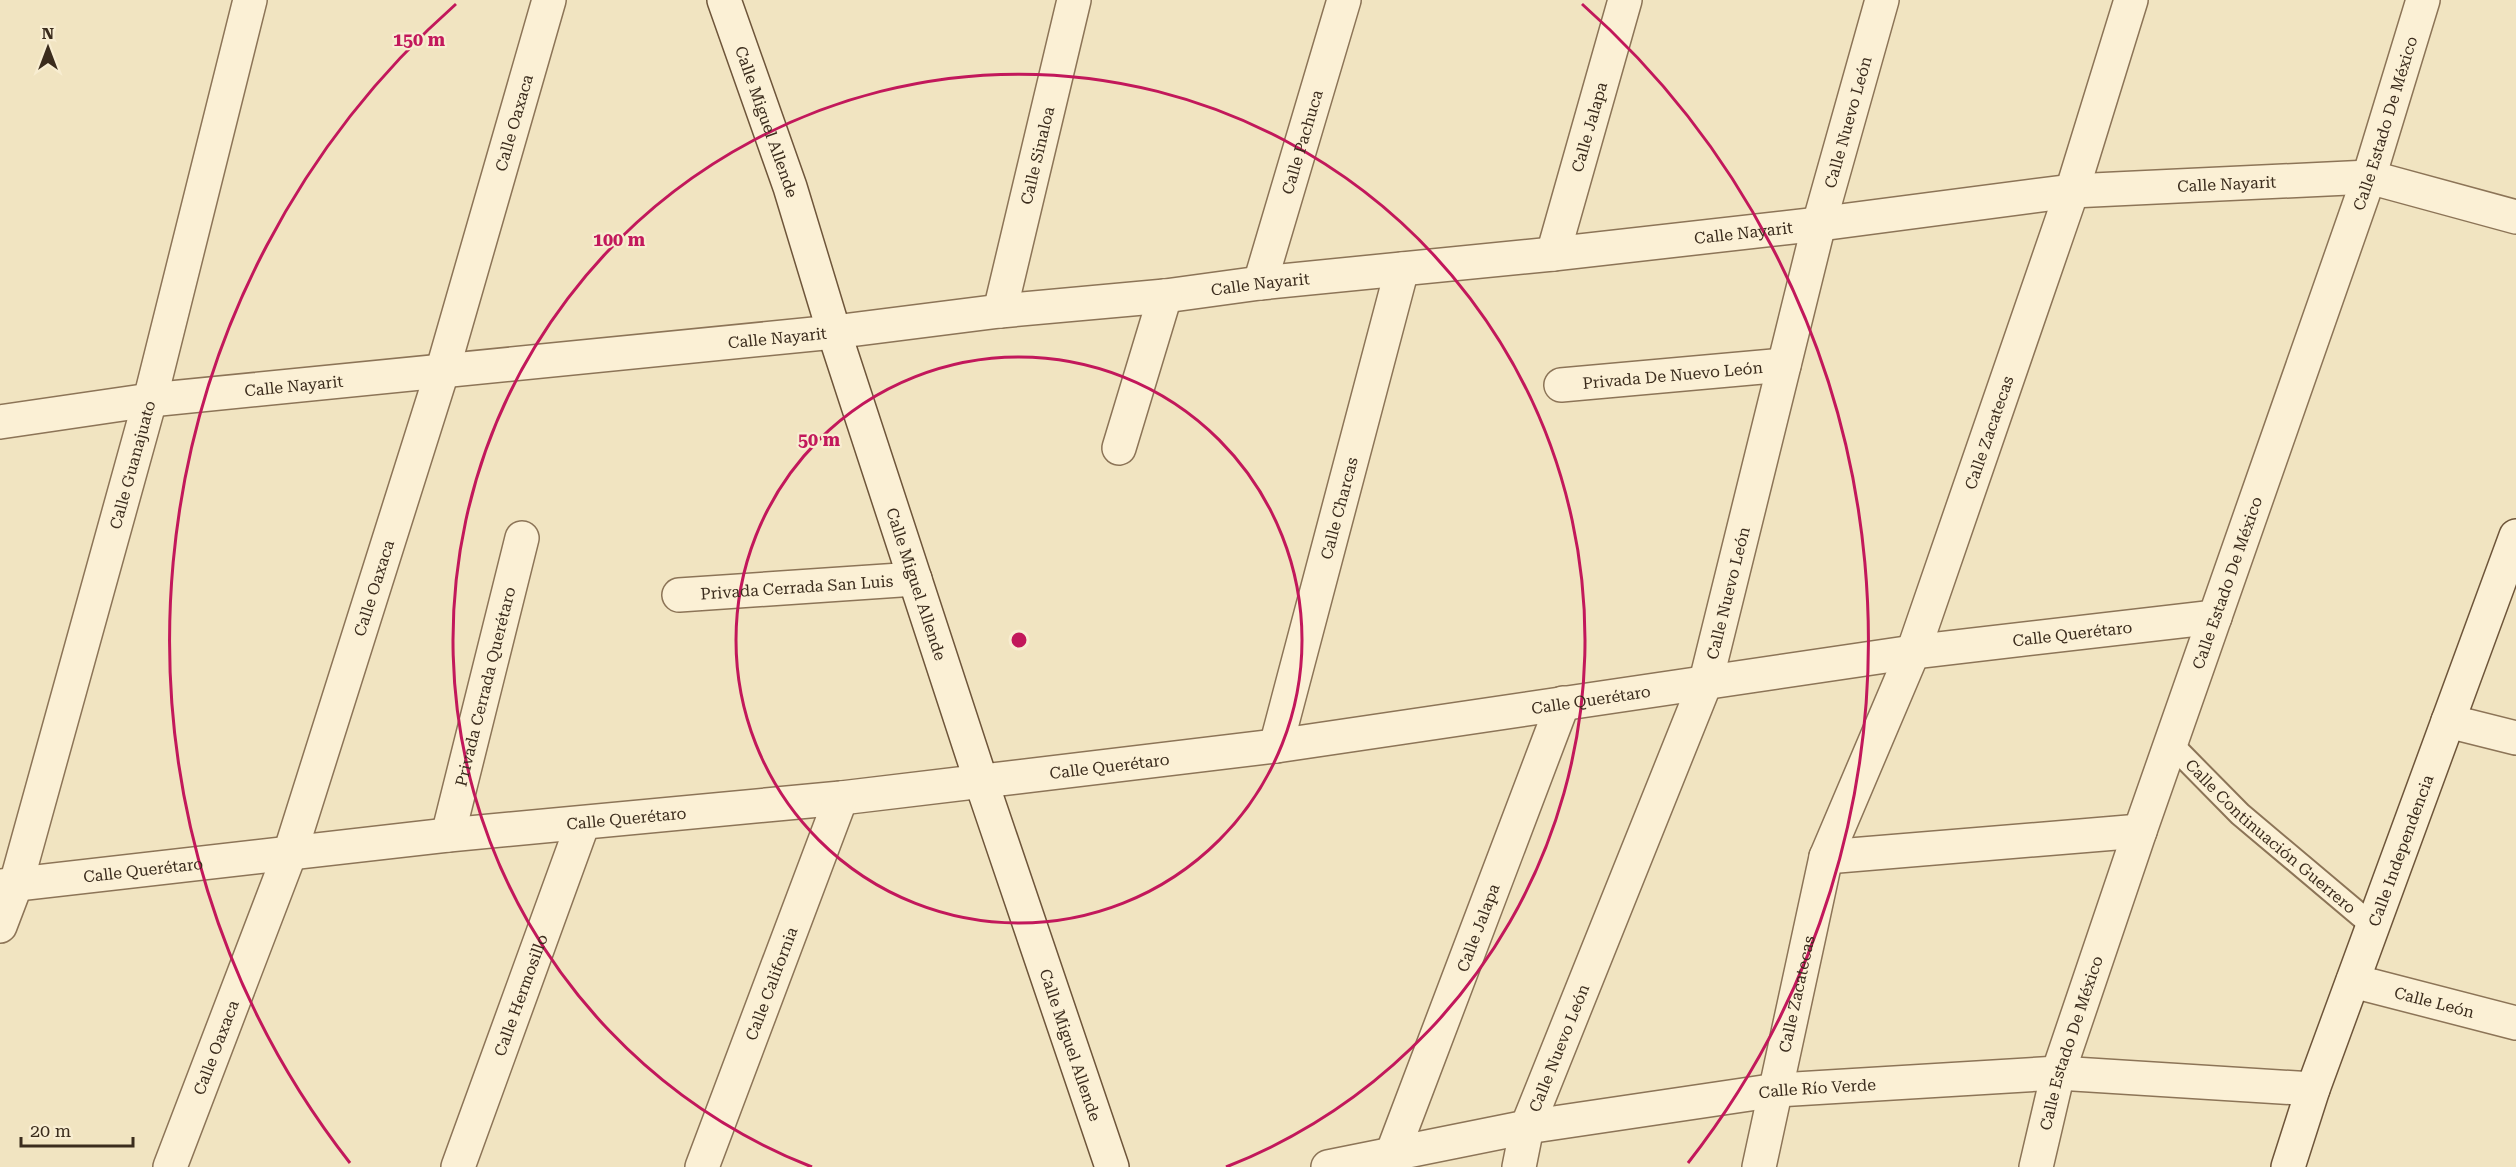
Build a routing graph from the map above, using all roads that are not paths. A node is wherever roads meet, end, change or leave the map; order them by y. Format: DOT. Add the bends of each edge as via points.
graph roads {
  1 [pos="250,0"];
  2 [pos="549,0"];
  3 [pos="724,0"];
  4 [pos="1074,0"];
  5 [pos="1344,0"];
  6 [pos="1625,0"];
  7 [pos="1882,0"];
  8 [pos="2132,0"];
  9 [pos="2424,0"];
  10 [pos="2369,177"];
  11 [pos="2072,191"];
  12 [pos="2516,217"];
  13 [pos="1819,224"];
  14 [pos="1552,254"];
  15 [pos="1402,270"];
  16 [pos="1260,283"];
  17 [pos="1166,296"];
  18 [pos="1000,311"];
  19 [pos="834,332"];
  20 [pos="1784,365"];
  21 [pos="442,372"];
  22 [pos="1561,385"];
  23 [pos="150,400"];
  24 [pos="0,422"];
  25 [pos="1119,448"];
  26 [pos="2516,536"];
  27 [pos="522,538"];
  28 [pos="915,579"];
  29 [pos="679,595"];
  30 [pos="2215,617"];
  31 [pos="1913,652"];
  32 [pos="1706,681"];
  33 [pos="1563,703"];
  34 [pos="2448,721"];
  35 [pos="2516,738"];
  36 [pos="2171,744"];
  37 [pos="1276,746"];
  38 [pos="981,781"];
  39 [pos="841,798"];
  40 [pos="583,823"];
  41 [pos="2140,831"];
  42 [pos="448,835"];
  43 [pos="290,854"];
  44 [pos="1826,857"];
  45 [pos="8,885"];
  46 [pos="0,926"];
  47 [pos="2373,926"];
  48 [pos="2353,981"];
  49 [pos="2516,1023"];
  50 [pos="2058,1073"];
  51 [pos="2313,1089"];
  52 [pos="1777,1090"];
  53 [pos="1527,1127"];
  54 [pos="1392,1154"];
  55 [pos="170,1167"];
  56 [pos="458,1167"];
  57 [pos="702,1167"];
  58 [pos="1112,1167"];
  59 [pos="1328,1167"];
  60 [pos="1519,1167"];
  61 [pos="1759,1167"];
  62 [pos="2036,1167"];
  63 [pos="2288,1167"];
  1 -- 23 [label="street, Calle Guanajuato"];
  2 -- 21 [label="street, Calle Oaxaca"];
  3 -- 19 [label="street, Calle Miguel Allende" via="790,187"];
  4 -- 18 [label="street, Calle Sinaloa"];
  5 -- 16 [label="street, Calle Pachuca"];
  6 -- 14 [label="street, Calle Jalapa"];
  7 -- 13 [label="street, Calle Nuevo León"];
  8 -- 11 [label="street, Calle Zacatecas"];
  9 -- 10 [label="street, Calle Estado De México"];
  10 -- 11 [label="street, Calle Nayarit"];
  10 -- 12 [label="street, Calle Nayarit"];
  10 -- 30 [label="street, Calle Estado De México"];
  11 -- 13 [label="street, Calle Nayarit"];
  11 -- 31 [label="street, Calle Zacatecas"];
  13 -- 14 [label="street, Calle Nayarit"];
  13 -- 20 [label="street, Calle Nuevo León"];
  14 -- 15 [label="street, Calle Nayarit"];
  15 -- 16 [label="street, Calle Nayarit"];
  15 -- 37 [label="street, Calle Charcas"];
  16 -- 17 [label="street, Calle Nayarit"];
  17 -- 18 [label="street, Calle Nayarit"];
  17 -- 25 [label="street"];
  18 -- 19 [label="street, Calle Nayarit"];
  19 -- 21 [label="street, Calle Nayarit"];
  19 -- 28 [label="street, Calle Miguel Allende"];
  20 -- 22 [label="street, Privada De Nuevo León"];
  20 -- 32 [label="street, Calle Nuevo León"];
  21 -- 23 [label="street, Calle Nayarit"];
  21 -- 43 [label="street, Calle Oaxaca"];
  23 -- 24 [label="street, Calle Nayarit"];
  23 -- 45 [label="street, Calle Guanajuato"];
  26 -- 34 [label="street, Calle Independencia"];
  27 -- 42 [label="street, Privada Cerrada Querétaro"];
  28 -- 29 [label="street, Privada Cerrada San Luis"];
  28 -- 38 [label="street, Calle Miguel Allende"];
  30 -- 31 [label="street, Calle Querétaro"];
  30 -- 36 [label="street, Calle Estado De México"];
  31 -- 32 [label="street, Calle Querétaro"];
  31 -- 44 [label="street, Calle Zacatecas"];
  32 -- 33 [label="street, Calle Querétaro"];
  32 -- 53 [label="street, Calle Nuevo León"];
  33 -- 37 [label="street, Calle Querétaro"];
  33 -- 54 [label="street, Calle Jalapa"];
  34 -- 35 [label="street"];
  34 -- 47 [label="street, Calle Independencia"];
  36 -- 41 [label="street, Calle Estado De México"];
  36 -- 47 [label="lane, Calle Continuación Guerrero" via="2240,814"];
  37 -- 38 [label="street, Calle Querétaro"];
  38 -- 39 [label="street, Calle Querétaro"];
  38 -- 58 [label="street, Calle Miguel Allende"];
  39 -- 40 [label="street, Calle Querétaro"];
  39 -- 57 [label="street, Calle California"];
  40 -- 42 [label="street, Calle Querétaro"];
  40 -- 56 [label="street, Calle Hermosillo"];
  41 -- 44 [label="street"];
  41 -- 50 [label="street, Calle Estado De México"];
  42 -- 43 [label="street, Calle Querétaro"];
  43 -- 45 [label="street, Calle Querétaro"];
  43 -- 55 [label="street, Calle Oaxaca"];
  44 -- 52 [label="street, Calle Zacatecas"];
  45 -- 46 [label="street, Calle Guanajuato"];
  47 -- 48 [label="street, Calle Independencia"];
  48 -- 49 [label="street, Calle León"];
  48 -- 51 [label="street, Calle Independencia"];
  50 -- 51 [label="street, Calle Río Verde"];
  50 -- 52 [label="street, Calle Río Verde"];
  50 -- 62 [label="street, Calle Estado De México"];
  51 -- 63 [label="street, Calle Independencia"];
  52 -- 53 [label="street, Calle Río Verde"];
  52 -- 61 [label="street, Calle Zacatecas"];
  53 -- 54 [label="street, Calle Río Verde"];
  53 -- 60 [label="street, Calle Nuevo León"];
  54 -- 59 [label="street, Calle Río Verde"];
}
